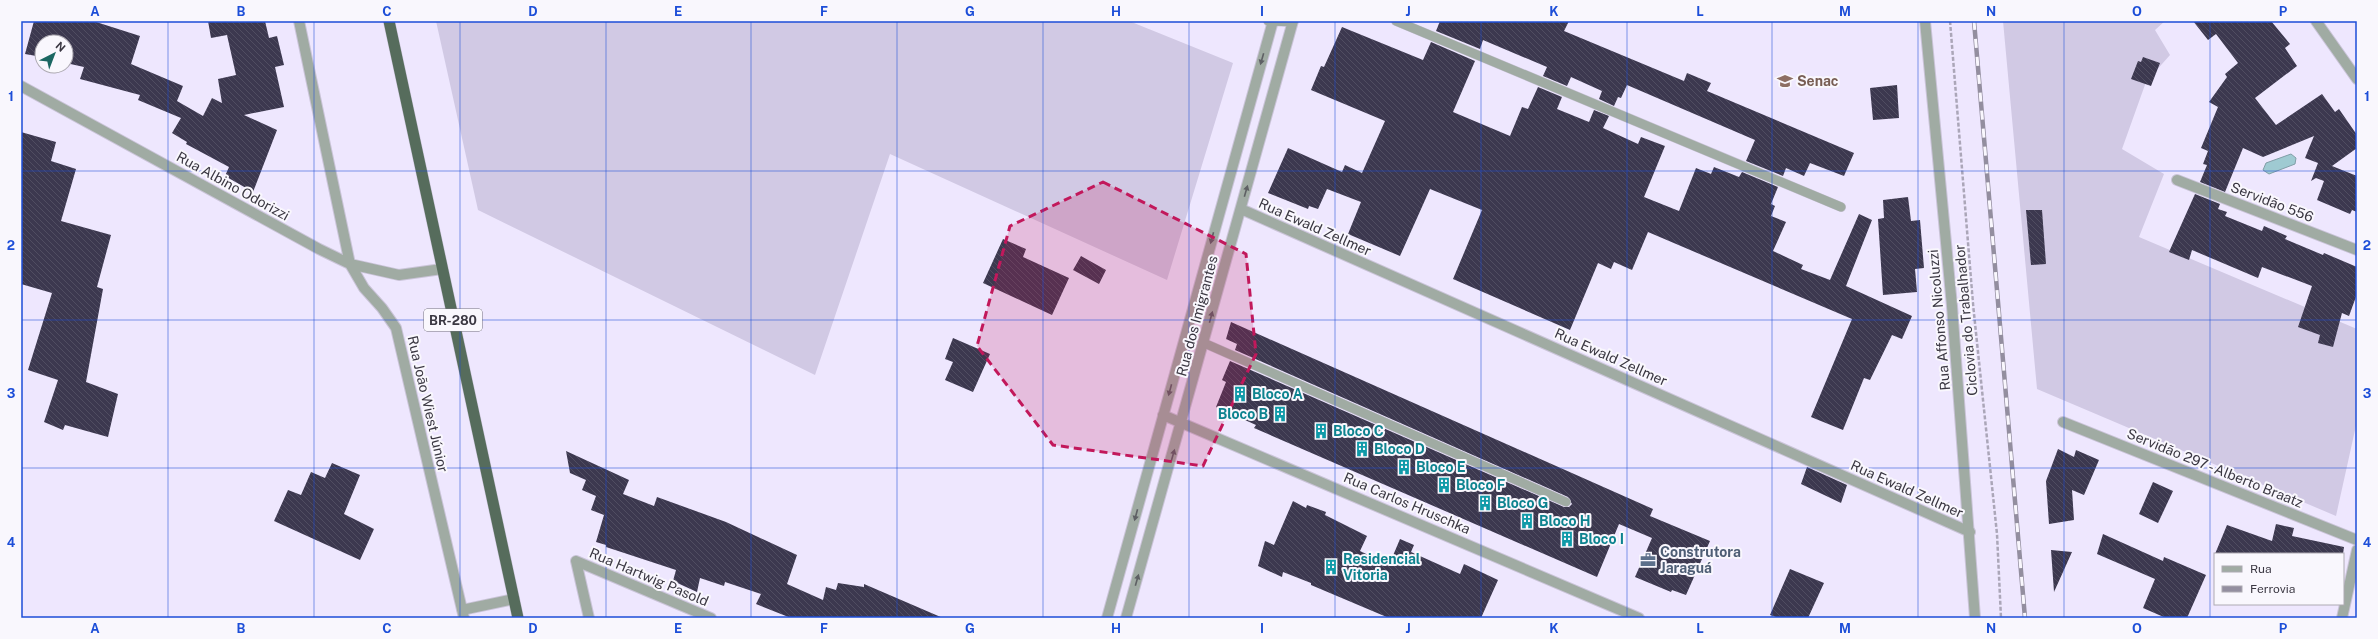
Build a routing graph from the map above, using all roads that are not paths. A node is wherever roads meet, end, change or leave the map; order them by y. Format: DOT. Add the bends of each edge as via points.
graph roads {
  1 [pos="299,21"];
  2 [pos="389,21"];
  3 [pos="1293,21"];
  4 [pos="1396,21"];
  5 [pos="1925,21"];
  6 [pos="2316,21"];
  7 [pos="1271,22"];
  8 [pos="2357,79"];
  9 [pos="21,86"];
  10 [pos="2177,180"];
  11 [pos="1841,207"];
  12 [pos="1241,210"];
  13 [pos="2357,250"];
  14 [pos="350,264"];
  15 [pos="442,269"];
  16 [pos="1204,343"];
  17 [pos="1163,415"];
  18 [pos="1182,422"];
  19 [pos="2063,422"];
  20 [pos="1566,502"];
  21 [pos="1970,532"];
  22 [pos="2357,540"];
  23 [pos="1127,550"];
  24 [pos="2357,550"];
  25 [pos="1144,554"];
  26 [pos="514,600"];
  27 [pos="463,614"];
  28 [pos="518,618"];
  29 [pos="589,618"];
  30 [pos="711,618"];
  31 [pos="1107,618"];
  32 [pos="1126,618"];
  33 [pos="1639,618"];
  34 [pos="1975,618"];
  35 [pos="2342,618"];
  1 -- 14 [label="street, Rua João Wiest Júnior"];
  2 -- 15 [label="highway, BR-280"];
  3 -- 7 [label="lane"];
  12 -- 3 [label="street, Rua dos Imigrantes, one-way"];
  4 -- 11 [label="lane"];
  5 -- 21 [label="street, Rua Affonso Nicoluzzi"];
  6 -- 8 [label="street"];
  7 -- 17 [label="street, Rua dos Imigrantes, one-way"];
  9 -- 14 [label="street, Rua Albino Odorizzi"];
  10 -- 13 [label="street, Servidão 556"];
  16 -- 12 [label="street, Rua dos Imigrantes, one-way"];
  12 -- 21 [label="street, Rua Ewald Zellmer"];
  14 -- 15 [label="street, Rua Albino Odorizzi" via="400,276"];
  14 -- 27 [label="street, Rua João Wiest Júnior" via="364,288 396,328"];
  15 -- 26 [label="highway, BR-280"];
  16 -- 18 [label="street, Rua dos Imigrantes"];
  16 -- 20 [label="lane"];
  17 -- 18 [label="street, Rua Carlos Hruschka"];
  17 -- 23 [label="street, Rua dos Imigrantes, one-way"];
  25 -- 18 [label="street, Rua dos Imigrantes, one-way"];
  18 -- 33 [label="street, Rua Carlos Hruschka"];
  19 -- 22 [label="street, Servidão 297 - Alberto Braatz"];
  21 -- 34 [label="street, Rua Affonso Nicoluzzi"];
  23 -- 25 [label="street"];
  23 -- 31 [label="street, Rua dos Imigrantes"];
  24 -- 35 [label="street"];
  32 -- 25 [label="street, Rua dos Imigrantes, one-way"];
  26 -- 27 [label="street"];
  26 -- 28 [label="highway, BR-280"];
  29 -- 30 [label="street, Rua Hartwig Pasold" via="576,561"];
}
